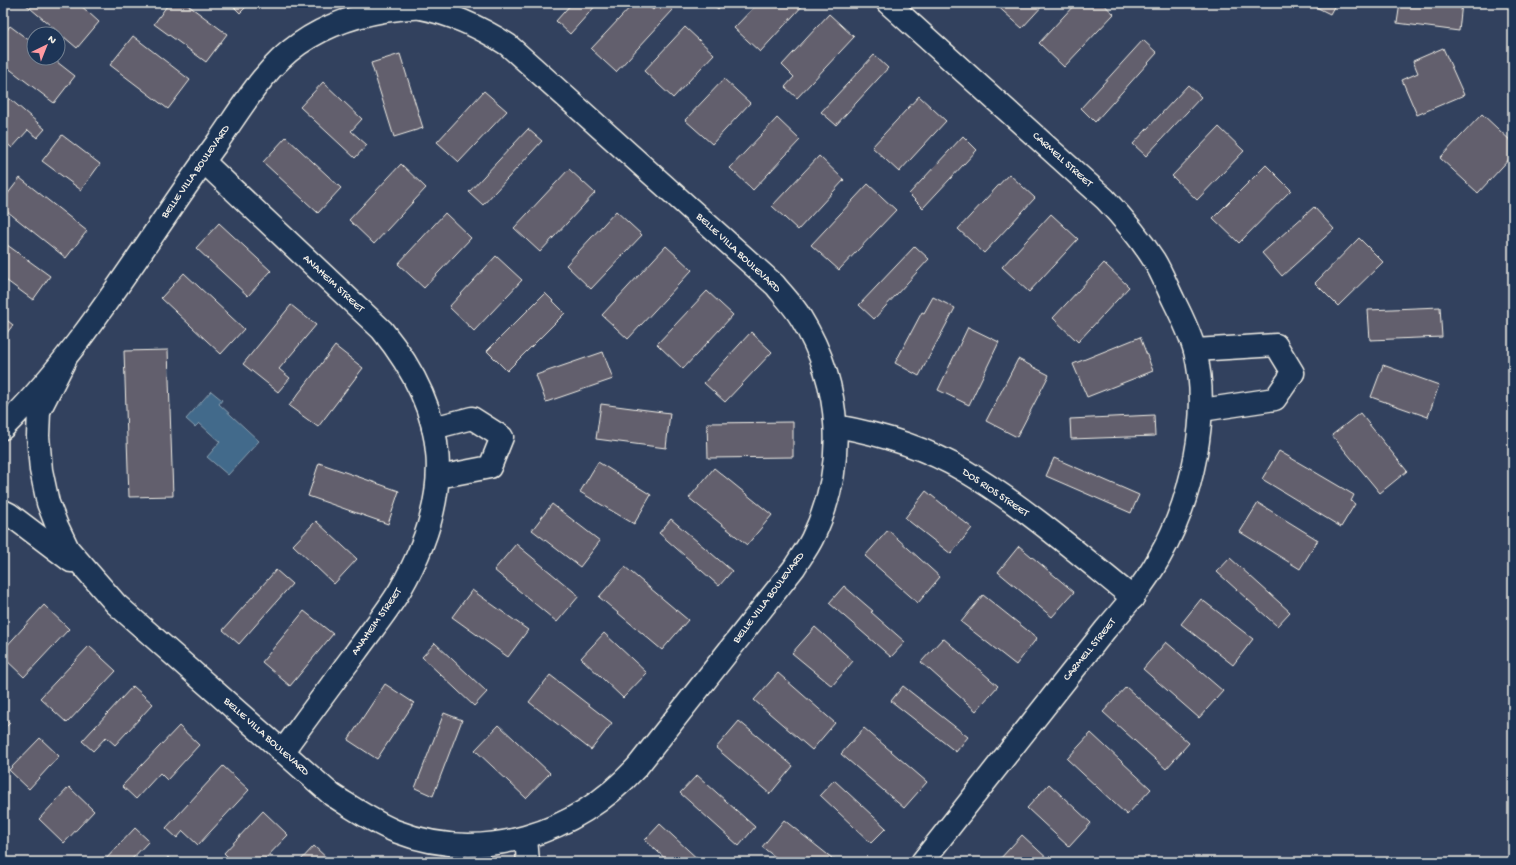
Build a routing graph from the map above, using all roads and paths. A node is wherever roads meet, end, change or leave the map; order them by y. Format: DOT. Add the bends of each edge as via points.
graph roads {
  1 [pos="888,3"];
  2 [pos="417,5"];
  3 [pos="355,10"];
  4 [pos="203,161"];
  5 [pos="1195,350"];
  6 [pos="66,360"];
  7 [pos="1202,410"];
  8 [pos="836,426"];
  9 [pos="3,428"];
  10 [pos="434,428"];
  11 [pos="438,477"];
  12 [pos="3,511"];
  13 [pos="93,578"];
  14 [pos="1133,598"];
  15 [pos="282,752"];
  16 [pos="526,838"];
  17 [pos="470,854"];
  18 [pos="528,862"];
  19 [pos="922,862"];
  1 -- 5 [label="street, CARMELL STREET" via="1105,199 1132,228 1154,261 1185,323"];
  2 -- 3 [label="street, BELLE VILLA BOULEVARD" via="380,11"];
  2 -- 8 [label="street, BELLE VILLA BOULEVARD" via="464,20 508,45 775,285 801,317 817,345 830,384"];
  3 -- 4 [label="street, BELLE VILLA BOULEVARD" via="298,45 281,60 261,82"];
  4 -- 6 [label="street, BELLE VILLA BOULEVARD"];
  4 -- 10 [label="street, ANAHEIM STREET" via="382,330 397,349 419,386"];
  5 -- 7 [label="street, CARMELL STREET"];
  5 -- 7 [label="street" via="1276,345 1293,373 1275,399"];
  6 -- 9 [label="street, BELLE VILLA BOULEVARD"];
  6 -- 13 [label="street, BELLE VILLA BOULEVARD" via="40,411 40,470 48,503 68,549"];
  7 -- 14 [label="street, CARMELL STREET" via="1197,449 1180,511 1160,557"];
  8 -- 14 [label="street, DOS RIOS STREET" via="895,440 925,451 965,471 1009,500"];
  8 -- 16 [label="street, BELLE VILLA BOULEVARD" via="835,468 828,501 812,540 794,568 624,782 578,817"];
  10 -- 11 [label="street, ANAHEIM STREET" via="438,450"];
  10 -- 11 [label="street" via="472,418 502,437 490,467"];
  11 -- 15 [label="street, ANAHEIM STREET" via="435,504 428,529 418,556 400,590"];
  12 -- 13 [label="street, BELLE VILLA BOULEVARD"];
  13 -- 15 [label="street, BELLE VILLA BOULEVARD" via="116,604"];
  14 -- 19 [label="street, CARMELL STREET"];
  15 -- 17 [label="street, BELLE VILLA BOULEVARD" via="332,795 371,820 396,832"];
  16 -- 17 [label="street, BELLE VILLA BOULEVARD" via="501,843"];
  16 -- 18 [label="street"];
}
